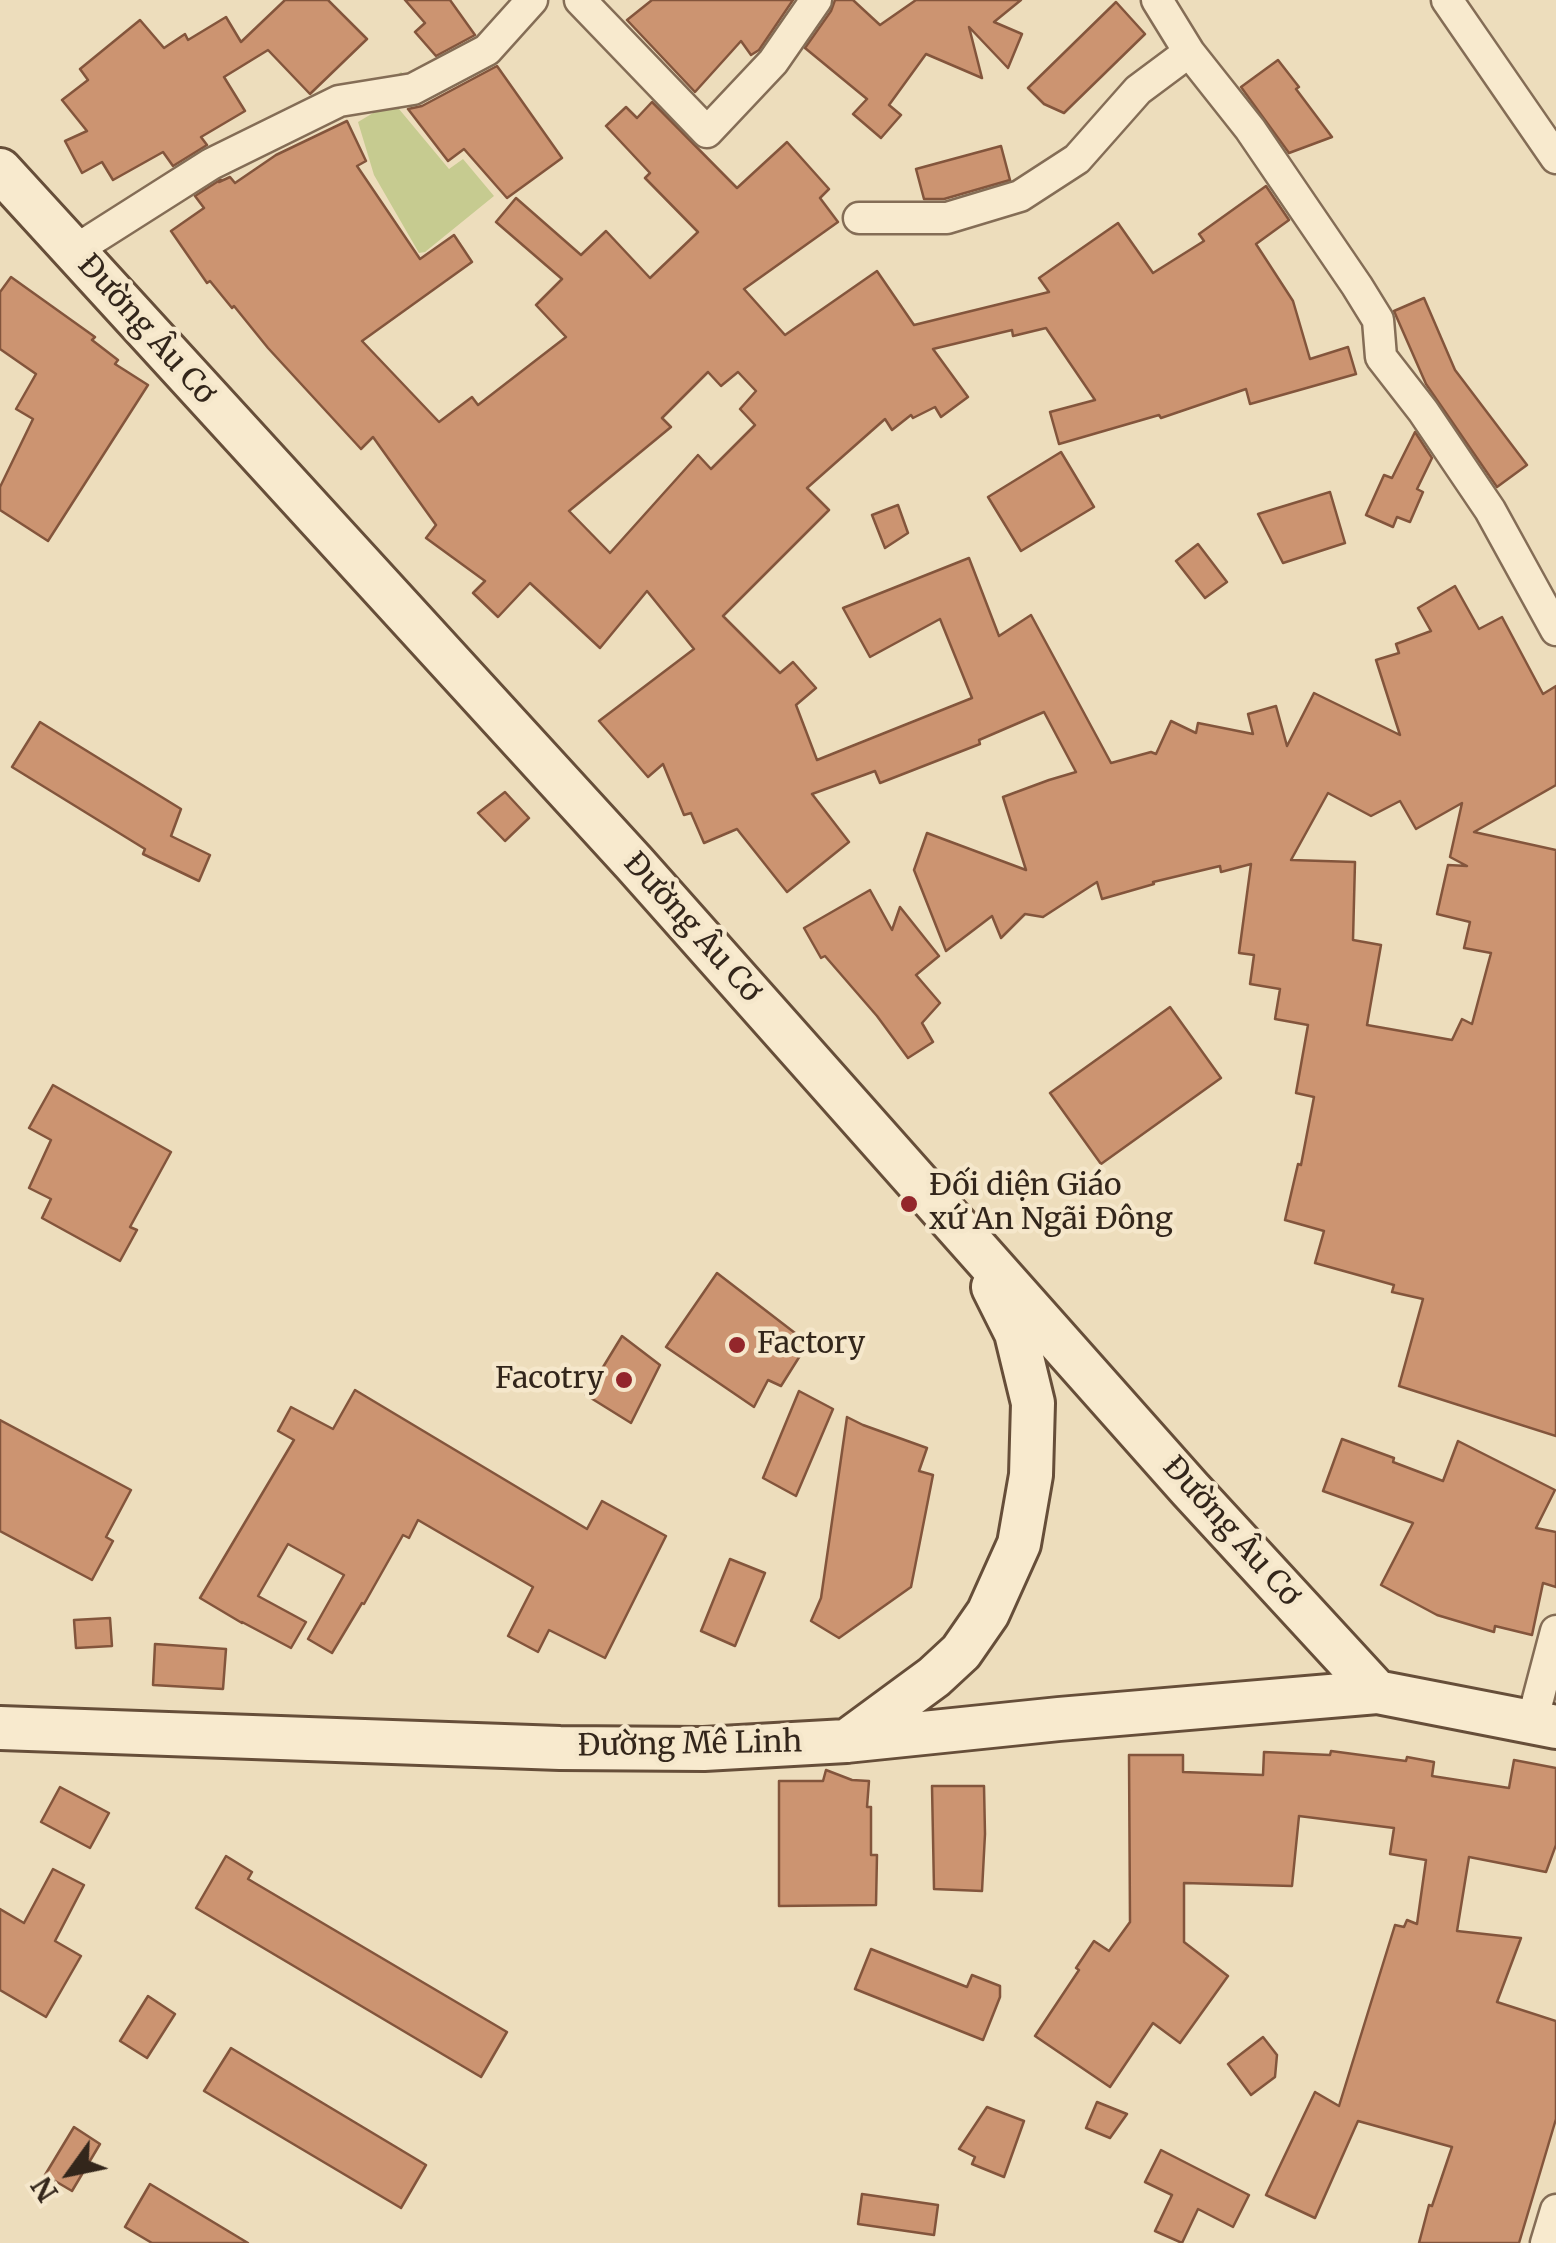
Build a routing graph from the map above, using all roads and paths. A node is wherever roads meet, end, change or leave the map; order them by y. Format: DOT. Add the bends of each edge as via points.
graph roads {
  1 [pos="532,0"];
  2 [pos="580,0"];
  3 [pos="816,0"];
  4 [pos="1156,0"];
  5 [pos="1446,0"];
  6 [pos="1189,52"];
  7 [pos="1556,158"];
  8 [pos="5,189"];
  9 [pos="859,218"];
  10 [pos="74,251"];
  11 [pos="1556,630"];
  12 [pos="970,1239"];
  13 [pos="1556,1631"];
  14 [pos="1378,1692"];
  15 [pos="1544,1724"];
  16 [pos="0,1728"];
  17 [pos="846,1741"];
  18 [pos="1556,2210"];
  19 [pos="1546,2243"];
  1 -- 10 [label="street" via="487,50 412,89 340,101 212,164"];
  2 -- 3 [label="street" via="707,132 773,62"];
  4 -- 6 [label="street"];
  5 -- 7 [label="street"];
  6 -- 9 [label="street" via="1138,90 1076,160 1020,196 948,218"];
  6 -- 11 [label="street" via="1250,128 1357,286 1378,320 1381,357 1490,510"];
  8 -- 10 [label="main road, Đường Âu Cơ"];
  10 -- 12 [label="main road, Đường Âu Cơ"];
  12 -- 14 [label="main road, Đường Âu Cơ"];
  12 -- 17 [label="main road" via="1016,1334 1032,1402 1031,1476 1019,1544 988,1614 961,1652"];
  13 -- 15 [label="street"];
  14 -- 15 [label="main road, Đường Mê Linh"];
  14 -- 17 [label="main road, Đường Mê Linh"];
  16 -- 17 [label="main road, Đường Mê Linh" via="560,1748"];
  18 -- 19 [label="street"];
}
